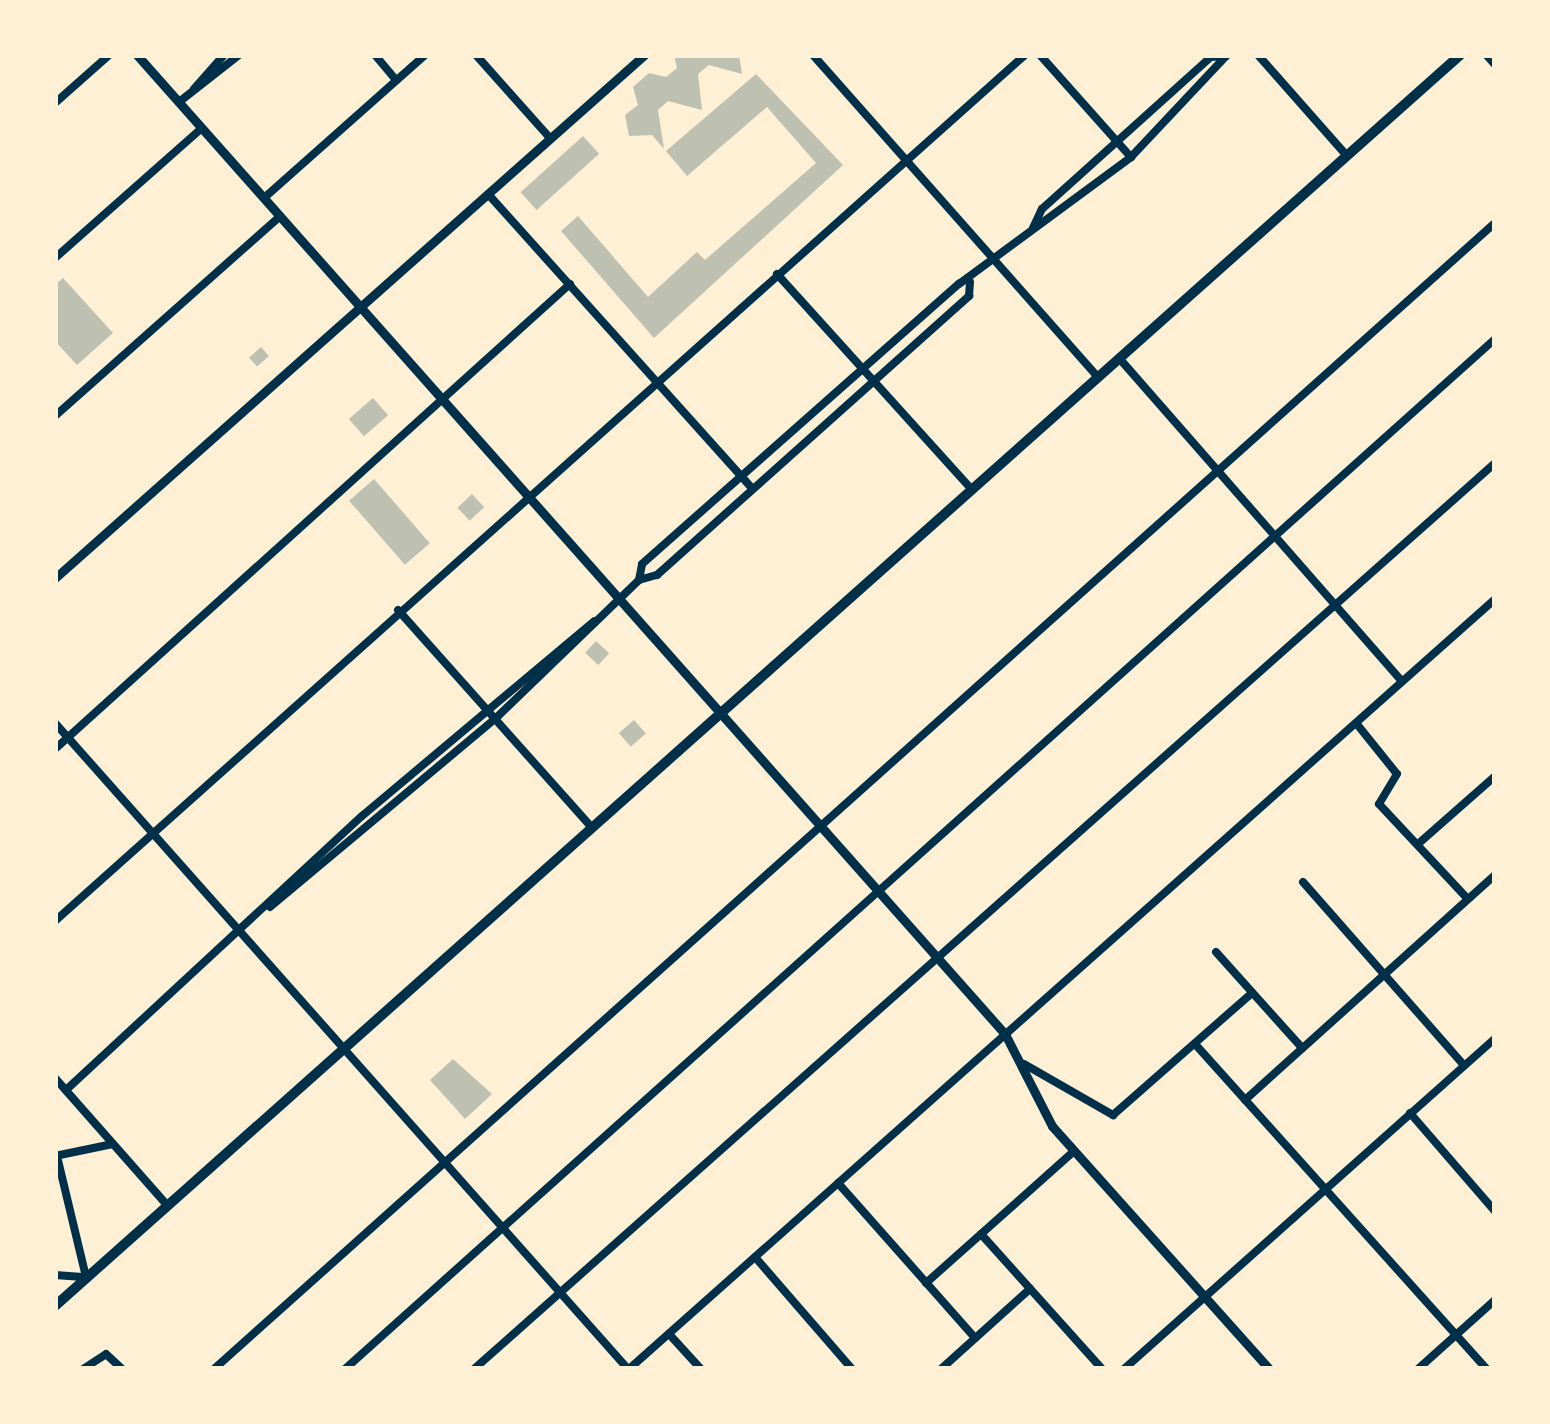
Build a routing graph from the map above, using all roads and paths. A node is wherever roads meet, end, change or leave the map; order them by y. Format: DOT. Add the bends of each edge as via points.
graph roads {
  1 [pos="109,55"];
  2 [pos="137,55"];
  3 [pos="224,55"];
  4 [pos="239,55"];
  5 [pos="375,55"];
  6 [pos="424,55"];
  7 [pos="476,55"];
  8 [pos="644,55"];
  9 [pos="813,55"];
  10 [pos="832,55"];
  11 [pos="1025,55"];
  12 [pos="1040,55"];
  13 [pos="1258,55"];
  14 [pos="1460,55"];
  15 [pos="1487,55"];
  16 [pos="1226,56"];
  17 [pos="821,64"];
  18 [pos="1495,64"];
  19 [pos="396,80"];
  20 [pos="194,90"];
  21 [pos="179,102"];
  22 [pos="55,103"];
  23 [pos="202,128"];
  24 [pos="550,138"];
  25 [pos="1118,142"];
  26 [pos="1347,156"];
  27 [pos="1130,157"];
  28 [pos="906,160"];
  29 [pos="488,194"];
  30 [pos="264,198"];
  31 [pos="280,216"];
  32 [pos="1495,223"];
  33 [pos="1033,228"];
  34 [pos="55,258"];
  35 [pos="995,261"];
  36 [pos="777,274"];
  37 [pos="970,282"];
  38 [pos="570,284"];
  39 [pos="361,307"];
  40 [pos="1495,339"];
  41 [pos="1119,358"];
  42 [pos="862,368"];
  43 [pos="1098,377"];
  44 [pos="872,380"];
  45 [pos="656,381"];
  46 [pos="442,398"];
  47 [pos="55,416"];
  48 [pos="1495,463"];
  49 [pos="1218,470"];
  50 [pos="741,475"];
  51 [pos="752,488"];
  52 [pos="972,490"];
  53 [pos="528,495"];
  54 [pos="1276,538"];
  55 [pos="55,578"];
  56 [pos="639,580"];
  57 [pos="619,598"];
  58 [pos="1495,599"];
  59 [pos="1335,605"];
  60 [pos="398,610"];
  61 [pos="594,621"];
  62 [pos="1402,681"];
  63 [pos="485,708"];
  64 [pos="721,713"];
  65 [pos="495,719"];
  66 [pos="55,722"];
  67 [pos="1356,723"];
  68 [pos="67,736"];
  69 [pos="55,748"];
  70 [pos="1495,776"];
  71 [pos="822,827"];
  72 [pos="592,828"];
  73 [pos="152,832"];
  74 [pos="1418,844"];
  75 [pos="1495,876"];
  76 [pos="1304,882"];
  77 [pos="882,894"];
  78 [pos="1468,899"];
  79 [pos="270,907"];
  80 [pos="55,921"];
  81 [pos="243,934"];
  82 [pos="1216,952"];
  83 [pos="938,957"];
  84 [pos="1384,974"];
  85 [pos="1252,993"];
  86 [pos="1005,1034"];
  87 [pos="1495,1038"];
  88 [pos="1194,1044"];
  89 [pos="344,1048"];
  90 [pos="1302,1048"];
  91 [pos="1024,1064"];
  92 [pos="1464,1065"];
  93 [pos="55,1078"];
  94 [pos="66,1090"];
  95 [pos="1245,1100"];
  96 [pos="1410,1114"];
  97 [pos="113,1144"];
  98 [pos="1074,1150"];
  99 [pos="56,1156"];
  100 [pos="447,1164"];
  101 [pos="838,1182"];
  102 [pos="1325,1189"];
  103 [pos="167,1205"];
  104 [pos="1493,1205"];
  105 [pos="504,1228"];
  106 [pos="981,1234"];
  107 [pos="755,1257"];
  108 [pos="55,1275"];
  109 [pos="86,1277"];
  110 [pos="926,1283"];
  111 [pos="1030,1289"];
  112 [pos="560,1292"];
  113 [pos="1204,1296"];
  114 [pos="1495,1300"];
  115 [pos="55,1303"];
  116 [pos="669,1334"];
  117 [pos="1456,1335"];
  118 [pos="975,1338"];
  119 [pos="82,1369"];
  120 [pos="122,1369"];
  121 [pos="214,1369"];
  122 [pos="345,1369"];
  123 [pos="474,1369"];
  124 [pos="629,1369"];
  125 [pos="702,1369"];
  126 [pos="852,1369"];
  127 [pos="941,1369"];
  128 [pos="1102,1369"];
  129 [pos="1124,1369"];
  130 [pos="1268,1369"];
  131 [pos="1418,1369"];
  132 [pos="1487,1369"];
  1 -- 22 [label="street"];
  2 -- 21 [label="street"];
  3 -- 20 [label="street"];
  4 -- 20 [label="street"];
  5 -- 19 [label="street"];
  6 -- 19 [label="street"];
  7 -- 24 [label="street"];
  8 -- 24 [label="street"];
  9 -- 17 [label="street"];
  10 -- 17 [label="street"];
  11 -- 28 [label="street"];
  12 -- 25 [label="street"];
  13 -- 26 [label="street"];
  14 -- 26 [label="main road"];
  15 -- 18 [label="street"];
  16 -- 25 [label="street" via="1210,57"];
  16 -- 27 [label="street"];
  17 -- 28 [label="street"];
  19 -- 30 [label="street"];
  20 -- 21 [label="street"];
  21 -- 23 [label="street"];
  23 -- 30 [label="street"];
  23 -- 34 [label="street"];
  24 -- 29 [label="street"];
  25 -- 27 [label="street"];
  25 -- 33 [label="street"];
  26 -- 41 [label="main road"];
  27 -- 33 [label="street" via="1055,221"];
  28 -- 35 [label="street"];
  28 -- 36 [label="street"];
  29 -- 38 [label="street"];
  29 -- 39 [label="street"];
  30 -- 31 [label="street"];
  31 -- 39 [label="street"];
  31 -- 47 [label="street"];
  32 -- 49 [label="street"];
  33 -- 35 [label="street"];
  35 -- 37 [label="street"];
  35 -- 43 [label="street"];
  36 -- 42 [label="street"];
  36 -- 45 [label="street"];
  37 -- 42 [label="street"];
  37 -- 44 [label="street" via="969,296"];
  38 -- 45 [label="street"];
  38 -- 46 [label="street"];
  39 -- 46 [label="street"];
  39 -- 55 [label="street"];
  40 -- 54 [label="street"];
  41 -- 43 [label="main road"];
  41 -- 49 [label="street"];
  42 -- 44 [label="street"];
  42 -- 50 [label="street"];
  43 -- 52 [label="main road"];
  44 -- 51 [label="street"];
  44 -- 52 [label="street"];
  45 -- 50 [label="street"];
  45 -- 53 [label="street"];
  46 -- 53 [label="street"];
  46 -- 68 [label="street"];
  48 -- 59 [label="street"];
  49 -- 54 [label="street"];
  49 -- 71 [label="street"];
  50 -- 51 [label="street"];
  50 -- 56 [label="street" via="642,564"];
  51 -- 56 [label="street"];
  52 -- 64 [label="main road"];
  53 -- 57 [label="street"];
  53 -- 60 [label="street"];
  54 -- 59 [label="street"];
  54 -- 77 [label="street"];
  56 -- 57 [label="street"];
  57 -- 61 [label="street"];
  57 -- 64 [label="street"];
  58 -- 62 [label="street"];
  59 -- 62 [label="street"];
  59 -- 83 [label="street"];
  60 -- 63 [label="street"];
  60 -- 73 [label="street"];
  61 -- 63 [label="street"];
  61 -- 65 [label="street"];
  62 -- 67 [label="street"];
  63 -- 65 [label="street"];
  63 -- 79 [label="street"];
  64 -- 71 [label="street"];
  64 -- 72 [label="main road"];
  65 -- 72 [label="street"];
  65 -- 79 [label="street"];
  66 -- 68 [label="street"];
  67 -- 74 [label="street" via="1396,774 1380,804"];
  67 -- 86 [label="street"];
  68 -- 69 [label="street"];
  68 -- 73 [label="street"];
  70 -- 74 [label="street"];
  71 -- 77 [label="street"];
  71 -- 100 [label="street"];
  72 -- 89 [label="main road"];
  73 -- 80 [label="street"];
  73 -- 81 [label="street"];
  74 -- 78 [label="street"];
  75 -- 78 [label="street"];
  76 -- 84 [label="street"];
  77 -- 83 [label="street"];
  77 -- 105 [label="street"];
  78 -- 84 [label="street"];
  79 -- 81 [label="street"];
  81 -- 89 [label="street"];
  81 -- 94 [label="street"];
  82 -- 85 [label="street"];
  83 -- 86 [label="street"];
  83 -- 112 [label="street"];
  84 -- 90 [label="street"];
  84 -- 92 [label="street"];
  85 -- 88 [label="street"];
  85 -- 90 [label="street"];
  86 -- 91 [label="street"];
  86 -- 101 [label="street"];
  87 -- 92 [label="street"];
  88 -- 91 [label="street" via="1118,1112 1102,1114"];
  88 -- 95 [label="street"];
  89 -- 100 [label="street"];
  89 -- 103 [label="main road"];
  90 -- 95 [label="street"];
  91 -- 98 [label="street" via="1043,1114"];
  92 -- 96 [label="street"];
  93 -- 94 [label="street"];
  94 -- 97 [label="street"];
  95 -- 102 [label="street"];
  96 -- 102 [label="street"];
  96 -- 104 [label="street"];
  97 -- 99 [label="street"];
  97 -- 103 [label="street"];
  98 -- 106 [label="street"];
  98 -- 113 [label="street"];
  99 -- 109 [label="street"];
  100 -- 105 [label="street"];
  100 -- 121 [label="street"];
  101 -- 107 [label="street"];
  101 -- 110 [label="street"];
  102 -- 113 [label="street"];
  102 -- 117 [label="street"];
  103 -- 109 [label="main road"];
  105 -- 112 [label="street"];
  105 -- 122 [label="street"];
  106 -- 110 [label="street"];
  106 -- 111 [label="street"];
  107 -- 116 [label="street"];
  107 -- 126 [label="street"];
  108 -- 109 [label="street"];
  109 -- 115 [label="main road"];
  110 -- 118 [label="street"];
  111 -- 118 [label="street"];
  111 -- 128 [label="street"];
  112 -- 123 [label="street"];
  112 -- 124 [label="street"];
  113 -- 129 [label="street"];
  113 -- 130 [label="street"];
  114 -- 117 [label="street"];
  116 -- 124 [label="street"];
  116 -- 125 [label="street"];
  117 -- 131 [label="street"];
  117 -- 132 [label="street"];
  118 -- 127 [label="street"];
  119 -- 120 [label="street" via="106,1354"];
}
